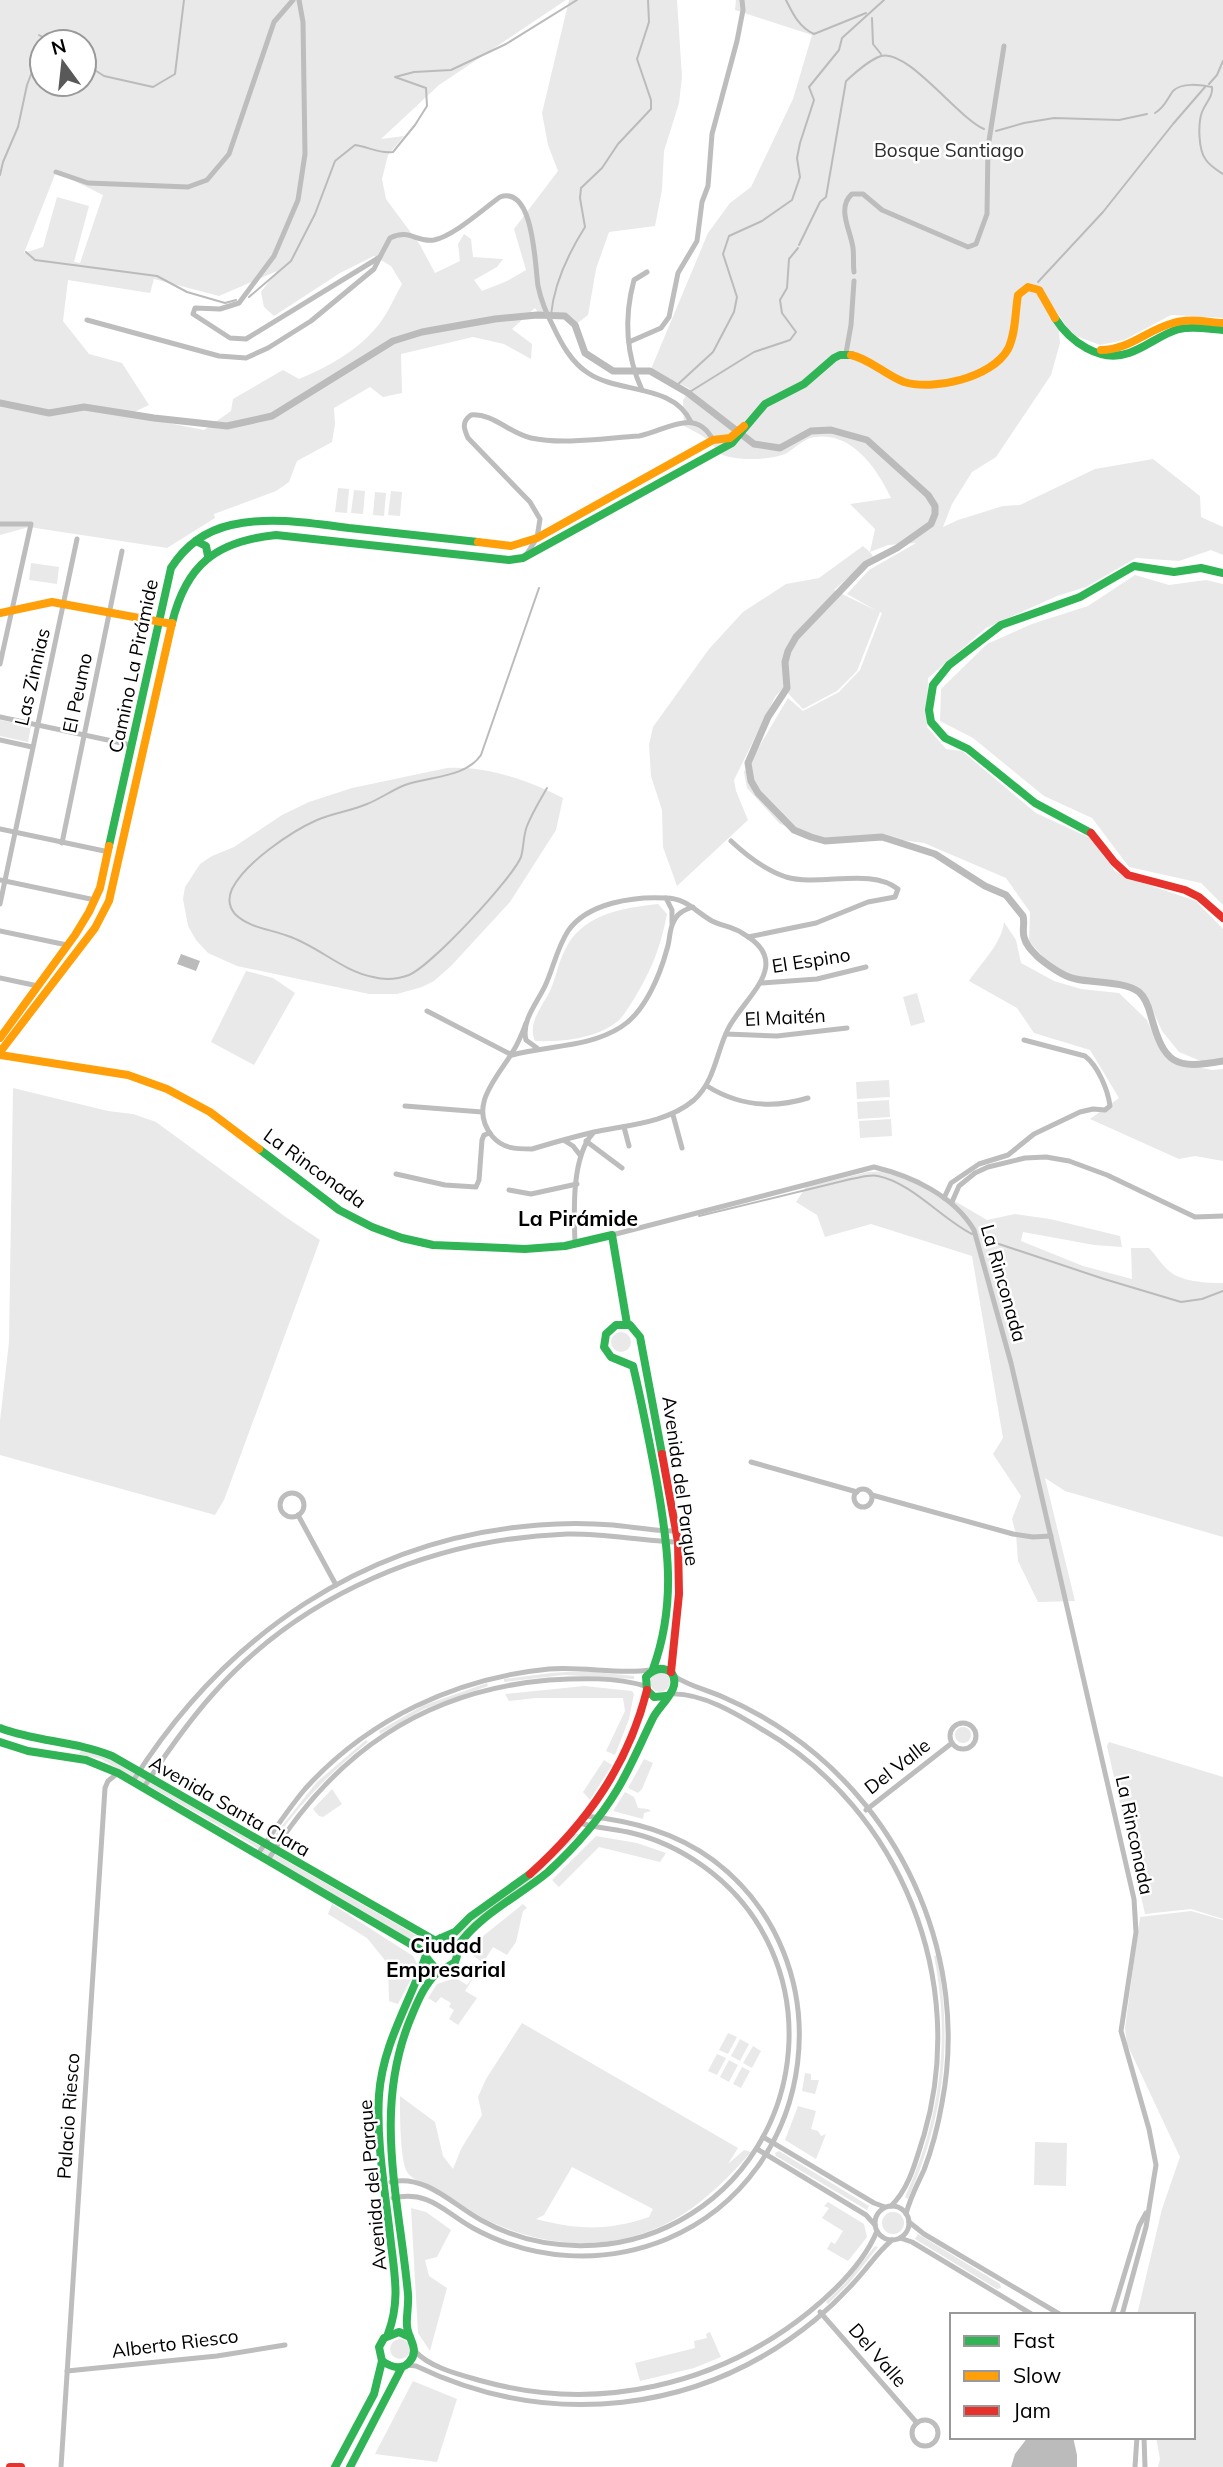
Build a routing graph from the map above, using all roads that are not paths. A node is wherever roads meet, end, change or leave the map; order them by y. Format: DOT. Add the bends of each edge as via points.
graph roads {
  1 [pos="293,0"];
  2 [pos="299,0"];
  3 [pos="742,0"];
  4 [pos="1004,46"];
  5 [pos="56,172"];
  6 [pos="380,257"];
  7 [pos="648,272"];
  8 [pos="854,272"];
  9 [pos="854,281"];
  10 [pos="87,320"];
  11 [pos="1223,323"];
  12 [pos="1223,330"];
  13 [pos="629,342"];
  14 [pos="1088,348"];
  15 [pos="846,353"];
  16 [pos="642,390"];
  17 [pos="691,422"];
  18 [pos="713,440"];
  19 [pos="732,441"];
  20 [pos="0,524"];
  21 [pos="537,538"];
  22 [pos="77,539"];
  23 [pos="196,541"];
  24 [pos="122,551"];
  25 [pos="208,556"];
  26 [pos="523,558"];
  27 [pos="1223,573"];
  28 [pos="64,603"];
  29 [pos="11,610"];
  30 [pos="110,612"];
  31 [pos="0,613"];
  32 [pos="157,622"];
  33 [pos="172,624"];
  34 [pos="0,664"];
  35 [pos="0,717"];
  36 [pos="38,725"];
  37 [pos="84,735"];
  38 [pos="0,740"];
  39 [pos="131,744"];
  40 [pos="33,747"];
  41 [pos="0,829"];
  42 [pos="15,832"];
  43 [pos="732,841"];
  44 [pos="62,843"];
  45 [pos="109,852"];
  46 [pos="2,880"];
  47 [pos="666,898"];
  48 [pos="95,900"];
  49 [pos="0,904"];
  50 [pos="693,907"];
  51 [pos="1223,918"];
  52 [pos="672,923"];
  53 [pos="0,931"];
  54 [pos="748,937"];
  55 [pos="67,945"];
  56 [pos="866,967"];
  57 [pos="0,978"];
  58 [pos="761,983"];
  59 [pos="38,986"];
  60 [pos="427,1011"];
  61 [pos="526,1023"];
  62 [pos="847,1028"];
  63 [pos="726,1034"];
  64 [pos="0,1038"];
  65 [pos="1024,1040"];
  66 [pos="538,1048"];
  67 [pos="0,1053"];
  68 [pos="512,1055"];
  69 [pos="707,1086"];
  70 [pos="808,1098"];
  71 [pos="405,1106"];
  72 [pos="482,1112"];
  73 [pos="673,1115"];
  74 [pos="624,1127"];
  75 [pos="594,1132"];
  76 [pos="490,1133"];
  77 [pos="562,1140"];
  78 [pos="586,1141"];
  79 [pos="629,1146"];
  80 [pos="682,1148"];
  81 [pos="580,1155"];
  82 [pos="622,1168"];
  83 [pos="396,1174"];
  84 [pos="577,1184"];
  85 [pos="509,1190"];
  86 [pos="944,1198"];
  87 [pos="952,1202"];
  88 [pos="1223,1216"];
  89 [pos="612,1235"];
  90 [pos="575,1244"];
  91 [pos="627,1324"];
  92 [pos="640,1338"];
  93 [pos="625,1360"];
  94 [pos="751,1461"];
  95 [pos="857,1492"];
  96 [pos="872,1495"];
  97 [pos="298,1515"];
  98 [pos="665,1531"];
  99 [pos="676,1531"];
  100 [pos="466,1536"];
  101 [pos="1051,1536"];
  102 [pos="666,1541"];
  103 [pos="678,1542"];
  104 [pos="470,1546"];
  105 [pos="336,1585"];
  106 [pos="341,1594"];
  107 [pos="652,1670"];
  108 [pos="673,1674"];
  109 [pos="501,1676"];
  110 [pos="213,1677"];
  111 [pos="489,1679"];
  112 [pos="222,1684"];
  113 [pos="205,1685"];
  114 [pos="503,1686"];
  115 [pos="646,1688"];
  116 [pos="492,1689"];
  117 [pos="214,1692"];
  118 [pos="715,1694"];
  119 [pos="668,1695"];
  120 [pos="723,1697"];
  121 [pos="710,1704"];
  122 [pos="718,1707"];
  123 [pos="0,1728"];
  124 [pos="374,1729"];
  125 [pos="365,1736"];
  126 [pos="380,1737"];
  127 [pos="0,1742"];
  128 [pos="952,1743"];
  129 [pos="371,1744"];
  130 [pos="139,1772"];
  131 [pos="118,1773"];
  132 [pos="150,1778"];
  133 [pos="133,1781"];
  134 [pos="144,1787"];
  135 [pos="868,1809"];
  136 [pos="861,1814"];
  137 [pos="598,1817"];
  138 [pos="582,1820"];
  139 [pos="591,1826"];
  140 [pos="264,1844"];
  141 [pos="275,1849"];
  142 [pos="258,1854"];
  143 [pos="268,1860"];
  144 [pos="932,1929"];
  145 [pos="922,1932"];
  146 [pos="437,1939"];
  147 [pos="457,1947"];
  148 [pos="938,1953"];
  149 [pos="426,1955"];
  150 [pos="929,1956"];
  151 [pos="440,1970"];
  152 [pos="793,1979"];
  153 [pos="783,1981"];
  154 [pos="796,1997"];
  155 [pos="786,1998"];
  156 [pos="763,2137"];
  157 [pos="773,2143"];
  158 [pos="757,2149"];
  159 [pos="766,2155"];
  160 [pos="394,2181"];
  161 [pos="385,2183"];
  162 [pos="396,2197"];
  163 [pos="387,2200"];
  164 [pos="888,2207"];
  165 [pos="1147,2210"];
  166 [pos="906,2214"];
  167 [pos="909,2222"];
  168 [pos="876,2228"];
  169 [pos="650,2235"];
  170 [pos="515,2236"];
  171 [pos="900,2238"];
  172 [pos="635,2239"];
  173 [pos="892,2239"];
  174 [pos="535,2241"];
  175 [pos="652,2244"];
  176 [pos="512,2245"];
  177 [pos="635,2249"];
  178 [pos="531,2250"];
  179 [pos="1122,2280"];
  180 [pos="1131,2283"];
  181 [pos="1010,2284"];
  182 [pos="1003,2297"];
  183 [pos="816,2306"];
  184 [pos="1030,2313"];
  185 [pos="1058,2313"];
  186 [pos="1113,2313"];
  187 [pos="1123,2313"];
  188 [pos="822,2314"];
  189 [pos="388,2334"];
  190 [pos="410,2337"];
  191 [pos="285,2345"];
  192 [pos="415,2351"];
  193 [pos="382,2361"];
  194 [pos="405,2366"];
  195 [pos="67,2371"];
  196 [pos="916,2423"];
  197 [pos="1137,2439"];
  198 [pos="1144,2439"];
  199 [pos="0,2466"];
  200 [pos="8,2467"];
  201 [pos="21,2467"];
  202 [pos="61,2467"];
  203 [pos="335,2467"];
  204 [pos="350,2467"];
  205 [pos="1135,2467"];
  206 [pos="1145,2467"];
  1 -- 5 [label="street" via="274,22 229,154 207,180 188,187 88,183"];
  2 -- 6 [label="street" via="305,154 298,200 278,250 239,303 220,309 197,307 192,312 230,338 246,339"];
  3 -- 13 [label="street" via="737,41 712,134 697,241 678,273 669,317 661,328"];
  4 -- 8 [label="street" via="988,147 987,214 976,244 968,247 883,210 863,194 852,194 845,210"];
  6 -- 10 [label="street" via="374,269 311,320 246,358 219,356"];
  6 -- 16 [label="street" via="394,236 406,233 423,240 437,239 500,197 515,198 525,211 534,245 543,306 566,350 585,371"];
  7 -- 13 [label="street" via="634,280 629,298"];
  9 -- 15 [label="street"];
  11 -- 14 [label="street" via="1174,322 1116,350"];
  12 -- 14 [label="street" via="1182,328 1115,358"];
  13 -- 16 [label="street"];
  14 -- 15 [label="street" via="1068,335 1040,290 1031,286 1018,295 1010,341 1002,356 954,382 909,383"];
  15 -- 19 [label="street, Camino La Pirámide" via="798,388 767,402"];
  16 -- 17 [label="street" via="672,400"];
  17 -- 18 [label="street"];
  17 -- 21 [label="street" via="639,436 545,440 529,438 481,415 467,418 464,429 468,438 538,514 541,528"];
  18 -- 19 [label="street, Camino La Pirámide"];
  18 -- 21 [label="street, Camino La Pirámide"];
  19 -- 26 [label="street, Camino La Pirámide"];
  20 -- 29 [label="street" via="31,524"];
  21 -- 23 [label="street, Camino La Pirámide" via="512,546 276,522 233,524"];
  21 -- 26 [label="street, Camino La Pirámide"];
  22 -- 28 [label="street, Las Zinnias"];
  23 -- 25 [label="street" via="206,546"];
  23 -- 32 [label="street, Camino La Pirámide" via="179,554 171,568"];
  24 -- 30 [label="street, El Peumo"];
  25 -- 26 [label="street, Camino La Pirámide" via="232,542 276,535"];
  25 -- 33 [label="street, Camino La Pirámide" via="185,583"];
  27 -- 51 [label="street" via="1134,566 1080,597 1002,625 938,677 929,710 931,722 944,738 968,750 1035,803 1094,835 1128,875 1193,894"];
  28 -- 29 [label="street"];
  28 -- 30 [label="street"];
  28 -- 36 [label="street, Las Zinnias"];
  29 -- 31 [label="street"];
  29 -- 34 [label="street"];
  30 -- 32 [label="street"];
  30 -- 37 [label="street, El Peumo"];
  32 -- 33 [label="street"];
  32 -- 39 [label="street, Camino La Pirámide"];
  33 -- 67 [label="street, Camino La Pirámide" via="109,901 95,928"];
  35 -- 36 [label="street"];
  36 -- 37 [label="street"];
  36 -- 40 [label="street, Las Zinnias"];
  37 -- 39 [label="street"];
  37 -- 44 [label="street, El Peumo"];
  38 -- 40 [label="street"];
  39 -- 45 [label="street, Camino La Pirámide"];
  40 -- 42 [label="street, Las Zinnias"];
  41 -- 42 [label="street"];
  42 -- 44 [label="street"];
  42 -- 46 [label="street, Las Zinnias"];
  43 -- 54 [label="street" via="760,865 786,877 880,880 898,889 895,897 868,902 816,923"];
  44 -- 45 [label="street"];
  45 -- 48 [label="street, Camino La Pirámide"];
  46 -- 48 [label="street"];
  46 -- 49 [label="street, Las Zinnias"];
  47 -- 50 [label="street"];
  47 -- 52 [label="street"];
  47 -- 61 [label="street" via="594,909 574,924"];
  48 -- 55 [label="street, Camino La Pirámide"];
  50 -- 52 [label="street" via="681,911"];
  50 -- 54 [label="street"];
  52 -- 66 [label="street" via="661,969 646,999 622,1027 578,1044"];
  53 -- 55 [label="street"];
  54 -- 58 [label="street" via="766,963"];
  55 -- 59 [label="street, Camino La Pirámide"];
  56 -- 58 [label="street, El Espino" via="817,979"];
  57 -- 59 [label="street"];
  58 -- 63 [label="street"];
  59 -- 64 [label="street, Camino La Pirámide"];
  60 -- 68 [label="street"];
  61 -- 66 [label="street" via="526,1041"];
  61 -- 68 [label="street"];
  62 -- 63 [label="street, El Maitén" via="778,1036"];
  63 -- 69 [label="street"];
  65 -- 86 [label="street" via="1085,1056 1104,1086 1110,1106 1080,1112 1034,1134 1008,1154 979,1164 951,1184"];
  66 -- 68 [label="street"];
  67 -- 90 [label="street, La Rinconada" via="128,1075 167,1088 210,1112 339,1210 395,1235 464,1247"];
  68 -- 72 [label="street" via="491,1084"];
  69 -- 70 [label="street" via="754,1105 789,1104"];
  69 -- 73 [label="street"];
  71 -- 72 [label="street"];
  72 -- 76 [label="street"];
  73 -- 74 [label="street"];
  73 -- 80 [label="street"];
  74 -- 75 [label="street"];
  74 -- 79 [label="street"];
  75 -- 77 [label="street"];
  75 -- 78 [label="street"];
  76 -- 77 [label="street" via="501,1144 518,1149"];
  76 -- 83 [label="street" via="482,1140 476,1186 445,1185"];
  77 -- 81 [label="street"];
  78 -- 81 [label="street"];
  78 -- 82 [label="street"];
  81 -- 84 [label="street"];
  84 -- 85 [label="street" via="531,1194"];
  84 -- 90 [label="street"];
  86 -- 87 [label="street, La Rinconada"];
  86 -- 89 [label="street, La Rinconada" via="874,1167"];
  87 -- 88 [label="street" via="959,1186 975,1173 1025,1158 1046,1157 1107,1175 1195,1217"];
  87 -- 101 [label="street, La Rinconada" via="968,1219 979,1242"];
  89 -- 90 [label="street, La Rinconada"];
  89 -- 91 [label="street"];
  91 -- 92 [label="street"];
  91 -- 93 [label="street, Avenida del Parque" via="614,1325 604,1339 609,1355"];
  92 -- 93 [label="street" via="635,1354"];
  92 -- 99 [label="street, Avenida del Parque"];
  93 -- 98 [label="street, Avenida del Parque" via="633,1366 642,1403"];
  94 -- 95 [label="street"];
  95 -- 96 [label="street" via="866,1489"];
  95 -- 96 [label="street" via="855,1502 862,1506 870,1503"];
  96 -- 101 [label="street" via="1013,1534"];
  97 -- 97 [label="street" via="302,1499 293,1493 285,1495 281,1509 290,1516"];
  97 -- 105 [label="street"];
  98 -- 99 [label="street"];
  98 -- 100 [label="street" via="553,1524"];
  98 -- 102 [label="street, Avenida del Parque"];
  99 -- 103 [label="street, Avenida del Parque"];
  100 -- 104 [label="street"];
  100 -- 105 [label="street" via="403,1555"];
  101 -- 165 [label="street, La Rinconada" via="1134,1899 1136,1932 1121,2031 1155,2154"];
  102 -- 103 [label="street"];
  102 -- 104 [label="street" via="572,1534"];
  102 -- 107 [label="street, Avenida del Parque" via="668,1605 661,1651"];
  103 -- 108 [label="street, Avenida del Parque"];
  104 -- 106 [label="street" via="408,1564"];
  105 -- 106 [label="street"];
  105 -- 110 [label="street" via="274,1625"];
  106 -- 112 [label="street" via="275,1637"];
  107 -- 108 [label="street" via="662,1667"];
  107 -- 109 [label="street" via="568,1668"];
  107 -- 115 [label="street" via="646,1676"];
  108 -- 118 [label="street"];
  108 -- 119 [label="street" via="675,1687"];
  109 -- 111 [label="street"];
  109 -- 114 [label="street"];
  110 -- 112 [label="street"];
  110 -- 113 [label="street"];
  111 -- 116 [label="street"];
  111 -- 124 [label="street" via="434,1697"];
  112 -- 117 [label="street"];
  113 -- 117 [label="street"];
  113 -- 130 [label="street"];
  114 -- 115 [label="street" via="581,1679 630,1682"];
  114 -- 116 [label="street"];
  115 -- 119 [label="street" via="654,1697"];
  115 -- 138 [label="street" via="642,1718 629,1747"];
  116 -- 126 [label="street" via="442,1705"];
  117 -- 132 [label="street"];
  118 -- 120 [label="street"];
  118 -- 121 [label="street"];
  119 -- 121 [label="street" via="685,1694"];
  119 -- 137 [label="street" via="625,1778"];
  120 -- 122 [label="street"];
  120 -- 135 [label="street" via="806,1745"];
  121 -- 122 [label="street"];
  122 -- 136 [label="street" via="794,1750 841,1790"];
  123 -- 130 [label="street, Avenida Santa Clara" via="31,1739 96,1749"];
  124 -- 125 [label="street"];
  124 -- 126 [label="street"];
  125 -- 129 [label="street"];
  125 -- 140 [label="street" via="311,1783"];
  126 -- 129 [label="street"];
  127 -- 131 [label="street, Avenida Santa Clara" via="86,1760"];
  128 -- 128 [label="street" via="968,1747 976,1738 975,1730 965,1723 957,1725"];
  128 -- 135 [label="street, Del Valle"];
  129 -- 141 [label="street" via="319,1789"];
  130 -- 132 [label="street, Avenida Santa Clara"];
  130 -- 133 [label="street"];
  131 -- 133 [label="street, Avenida Santa Clara"];
  131 -- 195 [label="street, Palacio Riesco" via="105,1788"];
  132 -- 134 [label="street"];
  132 -- 140 [label="street, Avenida Santa Clara"];
  133 -- 134 [label="street, Avenida Santa Clara"];
  134 -- 142 [label="street, Avenida Santa Clara"];
  135 -- 136 [label="street, Del Valle"];
  135 -- 144 [label="street" via="906,1865"];
  136 -- 145 [label="street" via="898,1871"];
  137 -- 138 [label="street"];
  137 -- 139 [label="street"];
  137 -- 152 [label="street" via="665,1833 719,1865 766,1917"];
  138 -- 139 [label="street"];
  138 -- 146 [label="street" via="521,1881 454,1933"];
  139 -- 147 [label="street" via="553,1867 471,1930"];
  139 -- 153 [label="street" via="650,1838 715,1875 761,1930"];
  140 -- 141 [label="street, Avenida Santa Clara"];
  140 -- 142 [label="street"];
  141 -- 143 [label="street"];
  141 -- 146 [label="street, Avenida Santa Clara"];
  142 -- 143 [label="street, Avenida Santa Clara"];
  143 -- 149 [label="street, Avenida Santa Clara"];
  144 -- 145 [label="street"];
  144 -- 148 [label="street"];
  145 -- 150 [label="street"];
  146 -- 147 [label="street" via="450,1940"];
  146 -- 149 [label="street"];
  147 -- 151 [label="street" via="456,1961"];
  148 -- 150 [label="street"];
  148 -- 166 [label="street" via="948,2016 945,2086 932,2143"];
  149 -- 151 [label="street"];
  149 -- 161 [label="street, Avenida del Parque" via="396,2023 382,2073 379,2115"];
  150 -- 164 [label="street" via="938,2027 934,2088 915,2162 901,2197"];
  151 -- 160 [label="street, Avenida del Parque" via="412,2011 393,2067 389,2105"];
  152 -- 153 [label="street"];
  152 -- 154 [label="street"];
  153 -- 155 [label="street"];
  154 -- 155 [label="street" via="790,1994"];
  154 -- 157 [label="street" via="800,2024 797,2072 789,2108"];
  155 -- 156 [label="street" via="790,2024 787,2072 776,2112"];
  156 -- 157 [label="street"];
  156 -- 158 [label="street"];
  157 -- 159 [label="street"];
  157 -- 164 [label="street"];
  158 -- 159 [label="street"];
  158 -- 169 [label="street" via="714,2197 689,2216"];
  159 -- 168 [label="street" via="866,2215"];
  159 -- 175 [label="street" via="710,2213"];
  160 -- 161 [label="street"];
  160 -- 162 [label="street, Avenida del Parque"];
  160 -- 170 [label="street" via="435,2190"];
  161 -- 163 [label="street, Avenida del Parque"];
  162 -- 163 [label="street"];
  162 -- 176 [label="street" via="430,2200 473,2228"];
  162 -- 190 [label="street, Avenida del Parque"];
  163 -- 189 [label="street, Avenida del Parque" via="397,2298"];
  164 -- 166 [label="street" via="901,2208"];
  164 -- 168 [label="street" via="878,2213"];
  165 -- 179 [label="street, La Rinconada"];
  165 -- 180 [label="street, La Rinconada"];
  166 -- 167 [label="street"];
  167 -- 171 [label="street"];
  167 -- 181 [label="street"];
  168 -- 173 [label="street"];
  168 -- 183 [label="street" via="871,2245 855,2267"];
  169 -- 172 [label="street"];
  169 -- 175 [label="street"];
  170 -- 174 [label="street"];
  170 -- 176 [label="street" via="518,2242"];
  171 -- 173 [label="street"];
  171 -- 182 [label="street"];
  172 -- 174 [label="street" via="579,2246"];
  172 -- 177 [label="street"];
  173 -- 188 [label="street"];
  174 -- 178 [label="street" via="529,2244"];
  175 -- 177 [label="street"];
  176 -- 178 [label="street"];
  177 -- 178 [label="street" via="587,2256"];
  179 -- 180 [label="street"];
  179 -- 186 [label="street, La Rinconada"];
  180 -- 187 [label="street, La Rinconada"];
  181 -- 182 [label="street"];
  181 -- 185 [label="street"];
  182 -- 184 [label="street"];
  183 -- 188 [label="street, Del Valle"];
  183 -- 192 [label="street" via="771,2340 729,2363 674,2382 612,2394 511,2388 447,2369"];
  188 -- 194 [label="street" via="796,2336 731,2373 682,2391 620,2403 517,2400"];
  188 -- 196 [label="street, Del Valle"];
  189 -- 190 [label="street"];
  189 -- 193 [label="street" via="379,2347"];
  190 -- 192 [label="street"];
  191 -- 195 [label="street, Alberto Riesco"];
  192 -- 194 [label="street"];
  193 -- 194 [label="street" via="392,2368"];
  193 -- 203 [label="street" via="374,2394"];
  194 -- 204 [label="street"];
  195 -- 202 [label="street, Palacio Riesco"];
  196 -- 196 [label="street" via="912,2430 915,2441 923,2445 934,2441 933,2422"];
  197 -- 205 [label="street"];
  198 -- 206 [label="street"];
  199 -- 200 [label="street"];
  200 -- 201 [label="street"];
}
